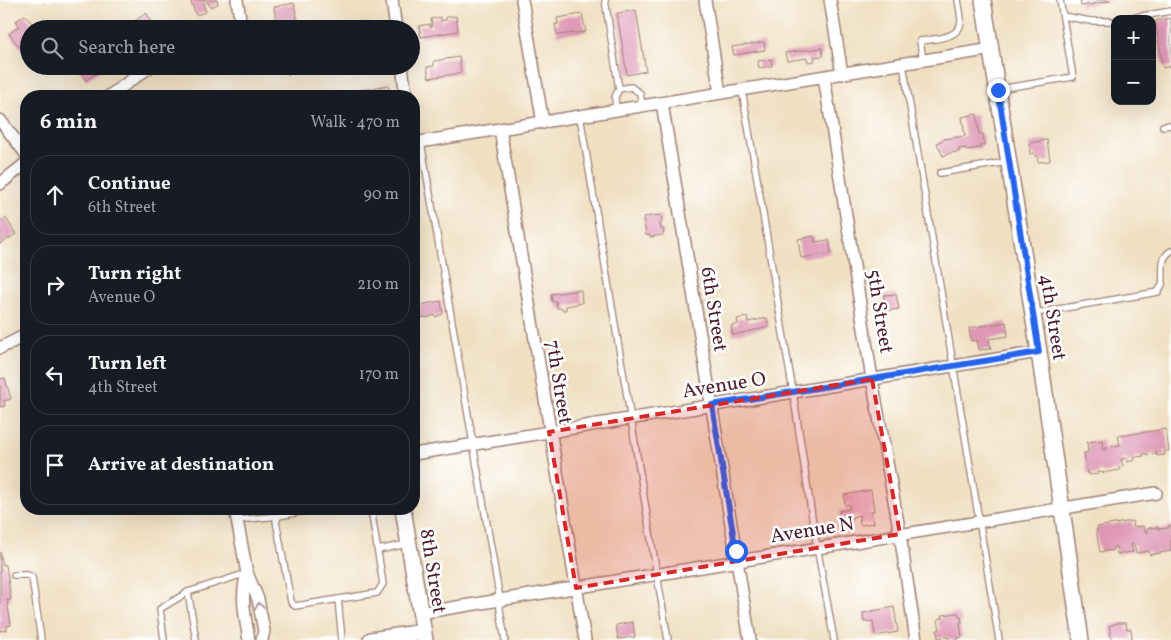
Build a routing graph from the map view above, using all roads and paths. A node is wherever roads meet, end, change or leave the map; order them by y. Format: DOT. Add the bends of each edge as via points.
graph roads {
  1 [pos="237,0"];
  2 [pos="392,0"];
  3 [pos="522,0"];
  4 [pos="605,0"];
  5 [pos="705,0"];
  6 [pos="830,0"];
  7 [pos="958,0"];
  8 [pos="983,0"];
  9 [pos="1060,0"];
  10 [pos="1171,11"];
  11 [pos="1148,15"];
  12 [pos="1063,16"];
  13 [pos="240,20"];
  14 [pos="395,20"];
  15 [pos="1111,21"];
  16 [pos="992,49"];
  17 [pos="923,60"];
  18 [pos="903,64"];
  19 [pos="842,74"];
  20 [pos="138,75"];
  21 [pos="403,75"];
  22 [pos="824,76"];
  23 [pos="619,89"];
  24 [pos="117,90"];
  25 [pos="405,90"];
  26 [pos="742,90"];
  27 [pos="998,90"];
  28 [pos="720,94"];
  29 [pos="662,103"];
  30 [pos="642,106"];
  31 [pos="616,110"];
  32 [pos="580,116"];
  33 [pos="0,120"];
  34 [pos="543,123"];
  35 [pos="1171,125"];
  36 [pos="1163,126"];
  37 [pos="500,129"];
  38 [pos="420,142"];
  39 [pos="20,146"];
  40 [pos="420,159"];
  41 [pos="1009,161"];
  42 [pos="20,168"];
  43 [pos="940,173"];
  44 [pos="0,184"];
  45 [pos="1171,251"];
  46 [pos="1033,313"];
  47 [pos="20,338"];
  48 [pos="0,348"];
  49 [pos="1039,352"];
  50 [pos="953,366"];
  51 [pos="872,379"];
  52 [pos="793,392"];
  53 [pos="712,405"];
  54 [pos="632,419"];
  55 [pos="549,432"];
  56 [pos="473,445"];
  57 [pos="420,453"];
  58 [pos="1156,493"];
  59 [pos="1062,508"];
  60 [pos="237,515"];
  61 [pos="284,515"];
  62 [pos="372,515"];
  63 [pos="404,515"];
  64 [pos="279,516"];
  65 [pos="978,522"];
  66 [pos="900,534"];
  67 [pos="409,544"];
  68 [pos="818,548"];
  69 [pos="378,550"];
  70 [pos="737,561"];
  71 [pos="247,573"];
  72 [pos="14,574"];
  73 [pos="657,574"];
  74 [pos="576,588"];
  75 [pos="188,592"];
  76 [pos="338,599"];
  77 [pos="500,600"];
  78 [pos="420,613"];
  79 [pos="424,636"];
  80 [pos="41,640"];
  81 [pos="164,640"];
  82 [pos="196,640"];
  83 [pos="249,640"];
  84 [pos="262,640"];
  85 [pos="342,640"];
  86 [pos="371,640"];
  87 [pos="505,640"];
  88 [pos="585,640"];
  89 [pos="668,640"];
  90 [pos="750,640"];
  91 [pos="834,640"];
  92 [pos="916,640"];
  93 [pos="999,640"];
  94 [pos="1081,640"];
  1 -- 13 [label="street"];
  2 -- 14 [label="street"];
  3 -- 34 [label="street"];
  4 -- 23 [label="lane"];
  5 -- 28 [label="street"];
  6 -- 19 [label="street"];
  7 -- 17 [label="lane" via="960,26 953,35 920,41"];
  8 -- 16 [label="street, 4th Street"];
  9 -- 12 [label="lane"];
  10 -- 11 [label="lane"];
  12 -- 15 [label="lane"];
  12 -- 27 [label="lane" via="1073,77"];
  16 -- 17 [label="street"];
  16 -- 27 [label="street, 4th Street"];
  17 -- 18 [label="street"];
  18 -- 19 [label="street"];
  18 -- 50 [label="lane"];
  19 -- 22 [label="street"];
  20 -- 24 [label="street"];
  21 -- 25 [label="street"];
  22 -- 26 [label="street"];
  22 -- 51 [label="street, 5th Street"];
  23 -- 30 [label="lane" via="630,87 640,93"];
  23 -- 31 [label="lane" via="614,97"];
  26 -- 28 [label="street"];
  26 -- 52 [label="lane"];
  27 -- 41 [label="street, 4th Street"];
  28 -- 29 [label="street"];
  29 -- 30 [label="street"];
  29 -- 53 [label="street, 6th Street"];
  30 -- 31 [label="street"];
  31 -- 32 [label="street"];
  32 -- 34 [label="street"];
  32 -- 54 [label="lane"];
  33 -- 39 [label="street"];
  34 -- 37 [label="street"];
  35 -- 36 [label="lane"];
  37 -- 38 [label="street"];
  37 -- 55 [label="street, 7th Street"];
  40 -- 56 [label="lane"];
  41 -- 43 [label="lane"];
  41 -- 46 [label="street, 4th Street"];
  42 -- 44 [label="street"];
  45 -- 46 [label="lane" via="1167,253 1161,269 1162,285 1158,292"];
  46 -- 49 [label="street, 4th Street"];
  47 -- 48 [label="street"];
  49 -- 50 [label="street, Avenue O"];
  49 -- 59 [label="street, 4th Street"];
  50 -- 51 [label="street, Avenue O"];
  50 -- 65 [label="lane"];
  51 -- 52 [label="street, Avenue O"];
  51 -- 66 [label="street, 5th Street"];
  52 -- 53 [label="street, Avenue O"];
  52 -- 68 [label="lane"];
  53 -- 54 [label="street, Avenue O"];
  53 -- 70 [label="street, 6th Street"];
  54 -- 55 [label="street, Avenue O"];
  54 -- 73 [label="lane"];
  55 -- 56 [label="street, Avenue O"];
  55 -- 74 [label="street, 7th Street"];
  56 -- 57 [label="street, Avenue O"];
  56 -- 77 [label="lane"];
  58 -- 59 [label="street, Avenue N"];
  59 -- 65 [label="street, Avenue N"];
  59 -- 94 [label="street, 4th Street"];
  60 -- 64 [label="lane"];
  60 -- 71 [label="street"];
  61 -- 64 [label="lane"];
  62 -- 69 [label="lane"];
  63 -- 67 [label="street, 8th Street"];
  64 -- 76 [label="lane" via="276,521 292,602 295,606"];
  65 -- 66 [label="street, Avenue N"];
  65 -- 93 [label="lane"];
  66 -- 68 [label="street, Avenue N"];
  66 -- 92 [label="street, 5th Street"];
  67 -- 69 [label="lane"];
  67 -- 78 [label="street, 8th Street"];
  68 -- 70 [label="street, Avenue N"];
  68 -- 91 [label="lane"];
  69 -- 76 [label="lane" via="383,584 377,593"];
  70 -- 73 [label="street, Avenue N"];
  70 -- 90 [label="street, 6th Street"];
  71 -- 75 [label="lane"];
  71 -- 83 [label="street" via="243,602"];
  84 -- 71 [label="street, one-way" via="264,631 258,600"];
  72 -- 80 [label="lane" via="32,578"];
  73 -- 74 [label="street, Avenue N"];
  73 -- 89 [label="lane"];
  74 -- 77 [label="street, Avenue N"];
  74 -- 88 [label="street, 7th Street"];
  75 -- 81 [label="lane" via="160,609"];
  75 -- 82 [label="lane"];
  76 -- 85 [label="lane"];
  77 -- 78 [label="street, Avenue N"];
  77 -- 87 [label="lane"];
  78 -- 79 [label="street, 8th Street"];
  79 -- 86 [label="street"];
}
